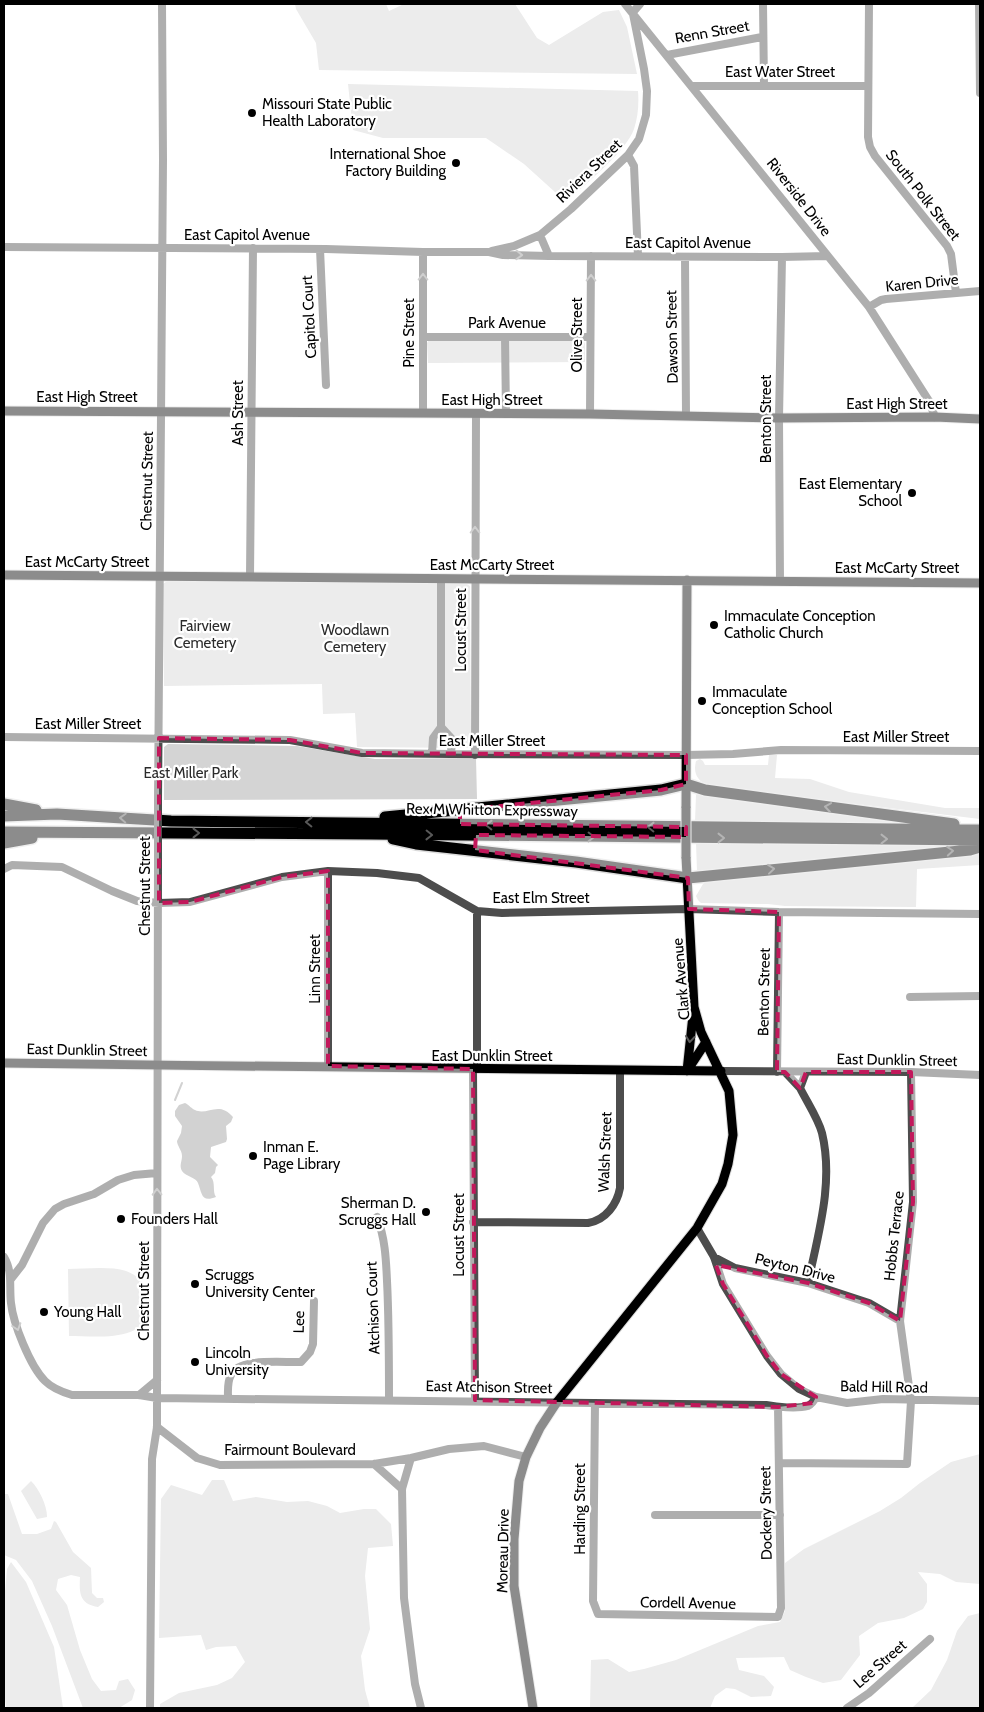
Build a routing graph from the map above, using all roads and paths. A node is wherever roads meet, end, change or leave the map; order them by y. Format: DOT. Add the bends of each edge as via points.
graph roads {
  1 [pos="162,4"];
  2 [pos="625,4"];
  3 [pos="640,4"];
  4 [pos="763,4"];
  5 [pos="869,4"];
  6 [pos="980,4"];
  7 [pos="633,12"];
  8 [pos="762,37"];
  9 [pos="667,55"];
  10 [pos="692,86"];
  11 [pos="764,86"];
  12 [pos="868,86"];
  13 [pos="980,92"];
  14 [pos="628,155"];
  15 [pos="540,234"];
  16 [pos="4,248"];
  17 [pos="162,248"];
  18 [pos="253,248"];
  19 [pos="320,249"];
  20 [pos="423,252"];
  21 [pos="489,252"];
  22 [pos="550,256"];
  23 [pos="591,256"];
  24 [pos="638,256"];
  25 [pos="827,256"];
  26 [pos="685,257"];
  27 [pos="782,257"];
  28 [pos="980,291"];
  29 [pos="956,293"];
  30 [pos="869,307"];
  31 [pos="423,336"];
  32 [pos="505,337"];
  33 [pos="590,337"];
  34 [pos="326,385"];
  35 [pos="4,410"];
  36 [pos="161,410"];
  37 [pos="251,411"];
  38 [pos="423,413"];
  39 [pos="476,414"];
  40 [pos="506,414"];
  41 [pos="590,414"];
  42 [pos="686,416"];
  43 [pos="935,417"];
  44 [pos="779,418"];
  45 [pos="980,419"];
  46 [pos="4,575"];
  47 [pos="159,576"];
  48 [pos="250,577"];
  49 [pos="441,579"];
  50 [pos="474,579"];
  51 [pos="687,580"];
  52 [pos="780,581"];
  53 [pos="980,583"];
  54 [pos="442,727"];
  55 [pos="4,737"];
  56 [pos="158,738"];
  57 [pos="980,751"];
  58 [pos="432,754"];
  59 [pos="451,754"];
  60 [pos="474,755"];
  61 [pos="686,755"];
  62 [pos="686,784"];
  63 [pos="4,804"];
  64 [pos="57,814"];
  65 [pos="4,816"];
  66 [pos="343,823"];
  67 [pos="980,829"];
  68 [pos="4,832"];
  69 [pos="58,832"];
  70 [pos="370,834"];
  71 [pos="980,840"];
  72 [pos="4,843"];
  73 [pos="980,847"];
  74 [pos="4,869"];
  75 [pos="328,871"];
  76 [pos="688,878"];
  77 [pos="159,903"];
  78 [pos="689,909"];
  79 [pos="477,911"];
  80 [pos="779,912"];
  81 [pos="980,914"];
  82 [pos="980,996"];
  83 [pos="910,997"];
  84 [pos="694,1007"];
  85 [pos="706,1042"];
  86 [pos="4,1063"];
  87 [pos="158,1065"];
  88 [pos="328,1066"];
  89 [pos="475,1069"];
  90 [pos="620,1071"];
  91 [pos="687,1071"];
  92 [pos="721,1071"];
  93 [pos="781,1072"];
  94 [pos="806,1072"];
  95 [pos="911,1072"];
  96 [pos="980,1075"];
  97 [pos="800,1088"];
  98 [pos="157,1173"];
  99 [pos="377,1217"];
  100 [pos="473,1222"];
  101 [pos="697,1228"];
  102 [pos="4,1257"];
  103 [pos="714,1257"];
  104 [pos="11,1279"];
  105 [pos="808,1283"];
  106 [pos="314,1301"];
  107 [pos="900,1321"];
  108 [pos="157,1380"];
  109 [pos="138,1395"];
  110 [pos="816,1397"];
  111 [pos="158,1398"];
  112 [pos="228,1398"];
  113 [pos="389,1400"];
  114 [pos="475,1400"];
  115 [pos="911,1401"];
  116 [pos="980,1401"];
  117 [pos="557,1402"];
  118 [pos="595,1403"];
  119 [pos="778,1407"];
  120 [pos="157,1427"];
  121 [pos="526,1457"];
  122 [pos="410,1458"];
  123 [pos="374,1464"];
  124 [pos="779,1464"];
  125 [pos="402,1489"];
  126 [pos="780,1515"];
  127 [pos="655,1516"];
  128 [pos="598,1614"];
  129 [pos="778,1618"];
  130 [pos="930,1639"];
  131 [pos="150,1708"];
  132 [pos="421,1708"];
  133 [pos="532,1708"];
  134 [pos="847,1708"];
  1 -- 17 [label="street, Chestnut Street"];
  2 -- 7 [label="street"];
  3 -- 7 [label="street"];
  4 -- 8 [label="street"];
  5 -- 12 [label="street, South Polk Street"];
  6 -- 13 [label="street"];
  7 -- 9 [label="street, Riverside Drive"];
  7 -- 14 [label="street, Riviera Street" via="647,91 646,114 639,138"];
  8 -- 9 [label="street, Renn Street"];
  8 -- 11 [label="street"];
  9 -- 10 [label="street, Riverside Drive"];
  10 -- 11 [label="street, East Water Street"];
  10 -- 25 [label="street, Riverside Drive"];
  11 -- 12 [label="street, East Water Street"];
  12 -- 29 [label="street, South Polk Street" via="870,147 947,246"];
  14 -- 15 [label="street, Riviera Street"];
  14 -- 24 [label="street" via="634,166"];
  15 -- 21 [label="street, East Capitol Avenue" via="514,246"];
  15 -- 22 [label="street"];
  16 -- 17 [label="street, East Capitol Avenue"];
  17 -- 18 [label="street, East Capitol Avenue"];
  17 -- 36 [label="street, Chestnut Street"];
  18 -- 19 [label="street, East Capitol Avenue"];
  18 -- 37 [label="street, Ash Street"];
  19 -- 20 [label="street, East Capitol Avenue"];
  19 -- 34 [label="street, Capitol Court"];
  20 -- 21 [label="street, East Capitol Avenue"];
  31 -- 20 [label="street, Pine Street, one-way"];
  21 -- 22 [label="street, East Capitol Avenue, one-way"];
  22 -- 23 [label="street, East Capitol Avenue"];
  23 -- 24 [label="street, East Capitol Avenue"];
  33 -- 23 [label="street, Olive Street, one-way"];
  24 -- 26 [label="street, East Capitol Avenue"];
  25 -- 27 [label="street, East Capitol Avenue"];
  25 -- 30 [label="street, Riverside Drive"];
  26 -- 27 [label="street, East Capitol Avenue"];
  26 -- 42 [label="street, Dawson Street"];
  27 -- 44 [label="street, Benton Street"];
  28 -- 29 [label="street, Karen Drive"];
  29 -- 30 [label="street, Karen Drive" via="886,299"];
  30 -- 43 [label="street, Riverside Drive" via="929,401"];
  31 -- 32 [label="street, Park Avenue"];
  31 -- 38 [label="street, Pine Street"];
  32 -- 33 [label="street, Park Avenue"];
  32 -- 40 [label="street"];
  33 -- 41 [label="street, Olive Street"];
  35 -- 36 [label="main road, East High Street"];
  36 -- 37 [label="main road, East High Street"];
  36 -- 47 [label="street, Chestnut Street"];
  37 -- 38 [label="main road, East High Street"];
  37 -- 48 [label="street, Ash Street"];
  38 -- 39 [label="main road, East High Street"];
  39 -- 40 [label="main road, East High Street"];
  50 -- 39 [label="street, Locust Street, one-way"];
  40 -- 41 [label="main road, East High Street"];
  41 -- 42 [label="main road, East High Street"];
  42 -- 44 [label="main road, East High Street"];
  43 -- 44 [label="main road, East High Street"];
  43 -- 45 [label="main road, East High Street"];
  44 -- 52 [label="street, Benton Street"];
  46 -- 47 [label="main road, East McCarty Street"];
  47 -- 48 [label="main road, East McCarty Street"];
  47 -- 56 [label="street, Chestnut Street"];
  48 -- 49 [label="main road, East McCarty Street"];
  49 -- 50 [label="main road, East McCarty Street"];
  49 -- 54 [label="street"];
  50 -- 51 [label="main road, East McCarty Street"];
  50 -- 60 [label="street, Locust Street"];
  51 -- 52 [label="main road, East McCarty Street"];
  51 -- 61 [label="main road, Clark Avenue"];
  52 -- 53 [label="main road, East McCarty Street"];
  54 -- 58 [label="street" via="433,738"];
  54 -- 59 [label="street" via="452,740"];
  55 -- 56 [label="street, East Miller Street"];
  56 -- 58 [label="street, East Miller Street" via="290,740 362,753"];
  56 -- 77 [label="street, Chestnut Street, bridge"];
  57 -- 61 [label="street, East Miller Street" via="781,750"];
  58 -- 59 [label="street, East Miller Street"];
  59 -- 60 [label="street, East Miller Street"];
  60 -- 61 [label="street, East Miller Street"];
  61 -- 62 [label="main road, Clark Avenue"];
  62 -- 66 [label="highway" via="661,790"];
  67 -- 62 [label="highway, one-way" via="705,790"];
  62 -- 76 [label="main road, Clark Avenue, bridge"];
  63 -- 64 [label="highway"];
  64 -- 65 [label="highway, Rex M Whitton Expressway"];
  66 -- 64 [label="highway, Rex M Whitton Expressway, one-way" via="171,821"];
  67 -- 66 [label="highway, Rex M Whitton Expressway, one-way"];
  68 -- 69 [label="highway, Rex M Whitton Expressway"];
  69 -- 70 [label="highway, Rex M Whitton Expressway, one-way"];
  69 -- 72 [label="highway"];
  70 -- 71 [label="highway, Rex M Whitton Expressway, one-way"];
  70 -- 76 [label="highway" via="416,844"];
  76 -- 73 [label="highway, one-way"];
  74 -- 77 [label="street, East Elm Street" via="12,865 62,867 112,892"];
  75 -- 77 [label="street, East Elm Street" via="282,876 190,902"];
  75 -- 79 [label="street, East Elm Street" via="419,878"];
  75 -- 88 [label="street, Linn Street"];
  76 -- 78 [label="main road, Clark Avenue"];
  77 -- 87 [label="street, Chestnut Street"];
  78 -- 79 [label="street, East Elm Street"];
  78 -- 80 [label="street, East Elm Street"];
  78 -- 84 [label="main road, Clark Avenue"];
  79 -- 89 [label="street, Locust Street"];
  80 -- 81 [label="street, East Elm Street"];
  80 -- 93 [label="street, Benton Street"];
  82 -- 83 [label="street"];
  84 -- 85 [label="main road, Clark Avenue" via="696,1021"];
  84 -- 91 [label="main road, one-way"];
  85 -- 91 [label="main road"];
  85 -- 92 [label="main road, Clark Avenue"];
  86 -- 87 [label="main road, East Dunklin Street"];
  87 -- 88 [label="main road, East Dunklin Street"];
  87 -- 98 [label="street, Chestnut Street"];
  88 -- 89 [label="main road, East Dunklin Street"];
  89 -- 90 [label="main road, East Dunklin Street"];
  89 -- 100 [label="street, Locust Street"];
  90 -- 91 [label="main road, East Dunklin Street"];
  90 -- 100 [label="street, Walsh Street" via="620,1188 608,1212 588,1223"];
  91 -- 92 [label="main road, East Dunklin Street"];
  92 -- 93 [label="street, East Dunklin Street"];
  92 -- 101 [label="main road, Clark Avenue" via="729,1091 733,1135 722,1184"];
  93 -- 94 [label="street, East Dunklin Street"];
  93 -- 97 [label="street"];
  94 -- 95 [label="street, East Dunklin Street"];
  94 -- 97 [label="street"];
  95 -- 96 [label="street, East Dunklin Street"];
  95 -- 107 [label="street, Hobbs Terrace" via="913,1202"];
  97 -- 105 [label="street" via="822,1132 826,1160 826,1199"];
  98 -- 104 [label="street" via="118,1180 94,1194 55,1209 43,1223 22,1265"];
  108 -- 98 [label="street, Chestnut Street, one-way"];
  99 -- 113 [label="street, Atchison Court" via="385,1250"];
  100 -- 114 [label="street, Locust Street"];
  101 -- 103 [label="street"];
  101 -- 117 [label="main road, Clark Avenue"];
  102 -- 104 [label="street, East Atchison Street"];
  103 -- 105 [label="street, Peyton Drive" via="735,1268"];
  103 -- 110 [label="street, Bald Hill Road" via="723,1284 767,1356 781,1374 799,1389"];
  104 -- 109 [label="street, East Atchison Street, one-way" via="16,1327 32,1364 45,1381 72,1395"];
  105 -- 107 [label="street, Peyton Drive" via="869,1303"];
  106 -- 112 [label="street, Lee" via="310,1352 301,1362 256,1362 241,1366 231,1373"];
  107 -- 115 [label="street, Hobbs Terrace"];
  108 -- 109 [label="street"];
  108 -- 111 [label="street, Chestnut Street"];
  109 -- 111 [label="street, East Atchison Street"];
  110 -- 115 [label="street, Bald Hill Road" via="847,1403 883,1399"];
  110 -- 119 [label="street, East Atchison Street" via="807,1406"];
  111 -- 112 [label="street, East Atchison Street"];
  111 -- 120 [label="street, Chestnut Street"];
  112 -- 113 [label="street, East Atchison Street"];
  113 -- 114 [label="street, East Atchison Street"];
  114 -- 117 [label="street, East Atchison Street"];
  115 -- 116 [label="street, Bald Hill Road"];
  115 -- 124 [label="street, Hobbs Terrace" via="907,1464"];
  117 -- 118 [label="street, East Atchison Street"];
  117 -- 121 [label="main road, Moreau Drive"];
  118 -- 119 [label="street, East Atchison Street"];
  118 -- 128 [label="street, Harding Street" via="593,1600"];
  119 -- 124 [label="street, Dockery Street"];
  120 -- 123 [label="street, Fairmount Boulevard" via="197,1458 220,1465"];
  120 -- 131 [label="street, Chestnut Street" via="152,1459"];
  121 -- 122 [label="street, Fairmount Boulevard" via="484,1446 449,1449"];
  121 -- 133 [label="main road, Moreau Drive" via="519,1481 514,1586"];
  122 -- 123 [label="street, Fairmount Boulevard"];
  122 -- 125 [label="street"];
  123 -- 125 [label="street, Fairmount Boulevard"];
  124 -- 126 [label="street, Dockery Street"];
  125 -- 132 [label="street" via="404,1598"];
  126 -- 127 [label="street"];
  126 -- 129 [label="street, Dockery Street" via="781,1608"];
  128 -- 129 [label="street, Cordell Avenue"];
  130 -- 134 [label="street, Lee Street" via="869,1693"];
}
